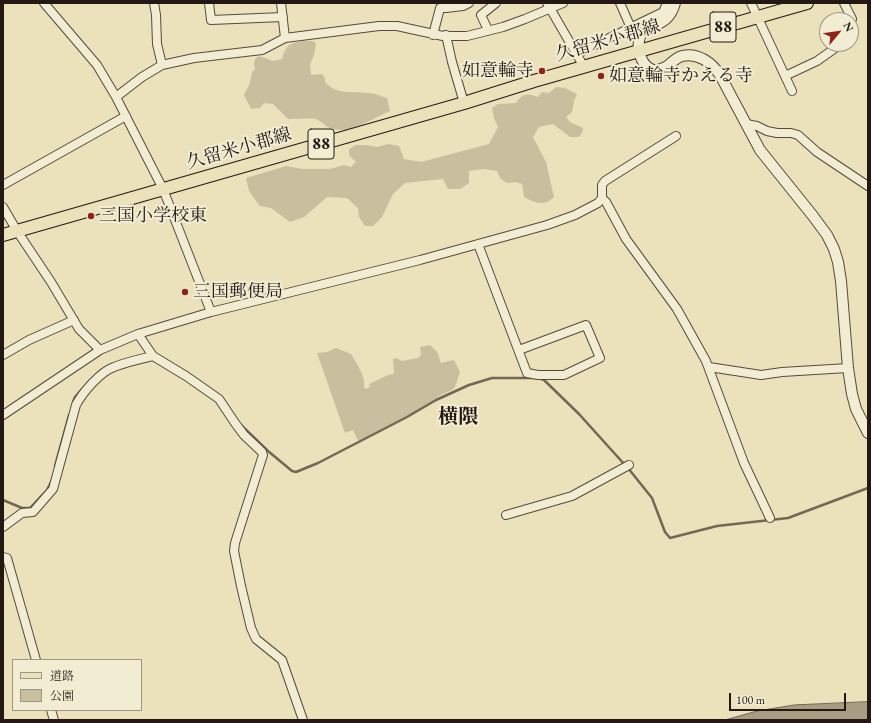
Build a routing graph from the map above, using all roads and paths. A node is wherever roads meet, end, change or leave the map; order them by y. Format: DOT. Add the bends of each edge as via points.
graph roads {
  1 [pos="44,3"];
  2 [pos="154,3"];
  3 [pos="208,3"];
  4 [pos="281,3"];
  5 [pos="469,3"];
  6 [pos="496,3"];
  7 [pos="563,3"];
  8 [pos="620,3"];
  9 [pos="667,3"];
  10 [pos="676,3"];
  11 [pos="751,3"];
  12 [pos="844,3"];
  13 [pos="801,4"];
  14 [pos="446,5"];
  15 [pos="548,6"];
  16 [pos="848,12"];
  17 [pos="283,17"];
  18 [pos="757,17"];
  19 [pos="631,28"];
  20 [pos="488,30"];
  21 [pos="434,35"];
  22 [pos="446,35"];
  23 [pos="285,38"];
  24 [pos="640,52"];
  25 [pos="830,52"];
  26 [pos="576,54"];
  27 [pos="162,65"];
  28 [pos="584,67"];
  29 [pos="785,76"];
  30 [pos="792,91"];
  31 [pos="116,97"];
  32 [pos="464,103"];
  33 [pos="126,116"];
  34 [pos="746,124"];
  35 [pos="676,136"];
  36 [pos="3,185"];
  37 [pos="868,186"];
  38 [pos="163,189"];
  39 [pos="602,198"];
  40 [pos="3,207"];
  41 [pos="17,231"];
  42 [pos="3,235"];
  43 [pos="478,244"];
  44 [pos="211,312"];
  45 [pos="74,320"];
  46 [pos="138,334"];
  47 [pos="100,350"];
  48 [pos="519,350"];
  49 [pos="3,356"];
  50 [pos="153,356"];
  51 [pos="709,367"];
  52 [pos="848,368"];
  53 [pos="3,415"];
  54 [pos="868,433"];
  55 [pos="629,465"];
  56 [pos="506,515"];
  57 [pos="770,518"];
  58 [pos="3,527"];
  59 [pos="3,557"];
  60 [pos="36,659"];
  61 [pos="303,720"];
  1 -- 31 [label="street" via="97,66"];
  2 -- 27 [label="street" via="157,44"];
  3 -- 17 [label="street" via="211,20"];
  4 -- 17 [label="street"];
  5 -- 14 [label="street" via="463,6"];
  6 -- 20 [label="street" via="481,15"];
  7 -- 15 [label="street"];
  8 -- 19 [label="street"];
  9 -- 19 [label="street" via="663,12"];
  10 -- 24 [label="street" via="666,20 641,34"];
  11 -- 18 [label="street"];
  12 -- 16 [label="street"];
  13 -- 18 [label="main road, 久留米小郡線 / 88"];
  14 -- 21 [label="street" via="440,8"];
  15 -- 20 [label="street" via="503,27"];
  15 -- 26 [label="street"];
  17 -- 23 [label="street"];
  18 -- 24 [label="main road, 久留米小郡線 / 88"];
  18 -- 29 [label="street"];
  19 -- 26 [label="street"];
  20 -- 22 [label="street" via="467,36"];
  21 -- 22 [label="street"];
  21 -- 23 [label="street" via="397,26 379,26"];
  22 -- 32 [label="street"];
  23 -- 27 [label="street" via="262,50 194,58"];
  24 -- 28 [label="main road, 久留米小郡線 / 88"];
  24 -- 34 [label="street" via="647,68 657,71 682,56 698,57 707,61 720,75"];
  25 -- 29 [label="street"];
  26 -- 28 [label="street"];
  27 -- 31 [label="street"];
  28 -- 32 [label="main road, 久留米小郡線 / 88"];
  29 -- 30 [label="street"];
  31 -- 33 [label="street"];
  32 -- 38 [label="main road, 久留米小郡線 / 88"];
  33 -- 36 [label="street"];
  33 -- 38 [label="street"];
  34 -- 37 [label="street" via="767,131 798,136"];
  34 -- 52 [label="street" via="760,150 813,216 834,249 841,281"];
  35 -- 39 [label="street" via="602,185"];
  38 -- 41 [label="main road, 久留米小郡線 / 88"];
  38 -- 44 [label="street"];
  39 -- 43 [label="street" via="598,203 575,215"];
  39 -- 51 [label="street" via="626,239 677,309"];
  40 -- 41 [label="street"];
  41 -- 42 [label="main road, 久留米小郡線 / 88"];
  41 -- 45 [label="street"];
  43 -- 44 [label="street"];
  43 -- 48 [label="street"];
  44 -- 46 [label="street"];
  45 -- 47 [label="street"];
  45 -- 49 [label="street" via="29,340"];
  46 -- 47 [label="street"];
  46 -- 50 [label="street"];
  47 -- 53 [label="street"];
  48 -- 48 [label="street" via="527,373 538,375 564,375 600,358 586,325"];
  50 -- 58 [label="street" via="112,367 81,396 76,405 53,489 33,512 22,513"];
  50 -- 61 [label="street" via="218,399 244,435 262,452 234,551 251,628 256,639 282,660"];
  51 -- 52 [label="street" via="761,374"];
  51 -- 57 [label="street" via="744,463"];
  52 -- 54 [label="street" via="856,409"];
  55 -- 56 [label="street" via="572,496"];
  59 -- 60 [label="street" via="7,558"];
}
